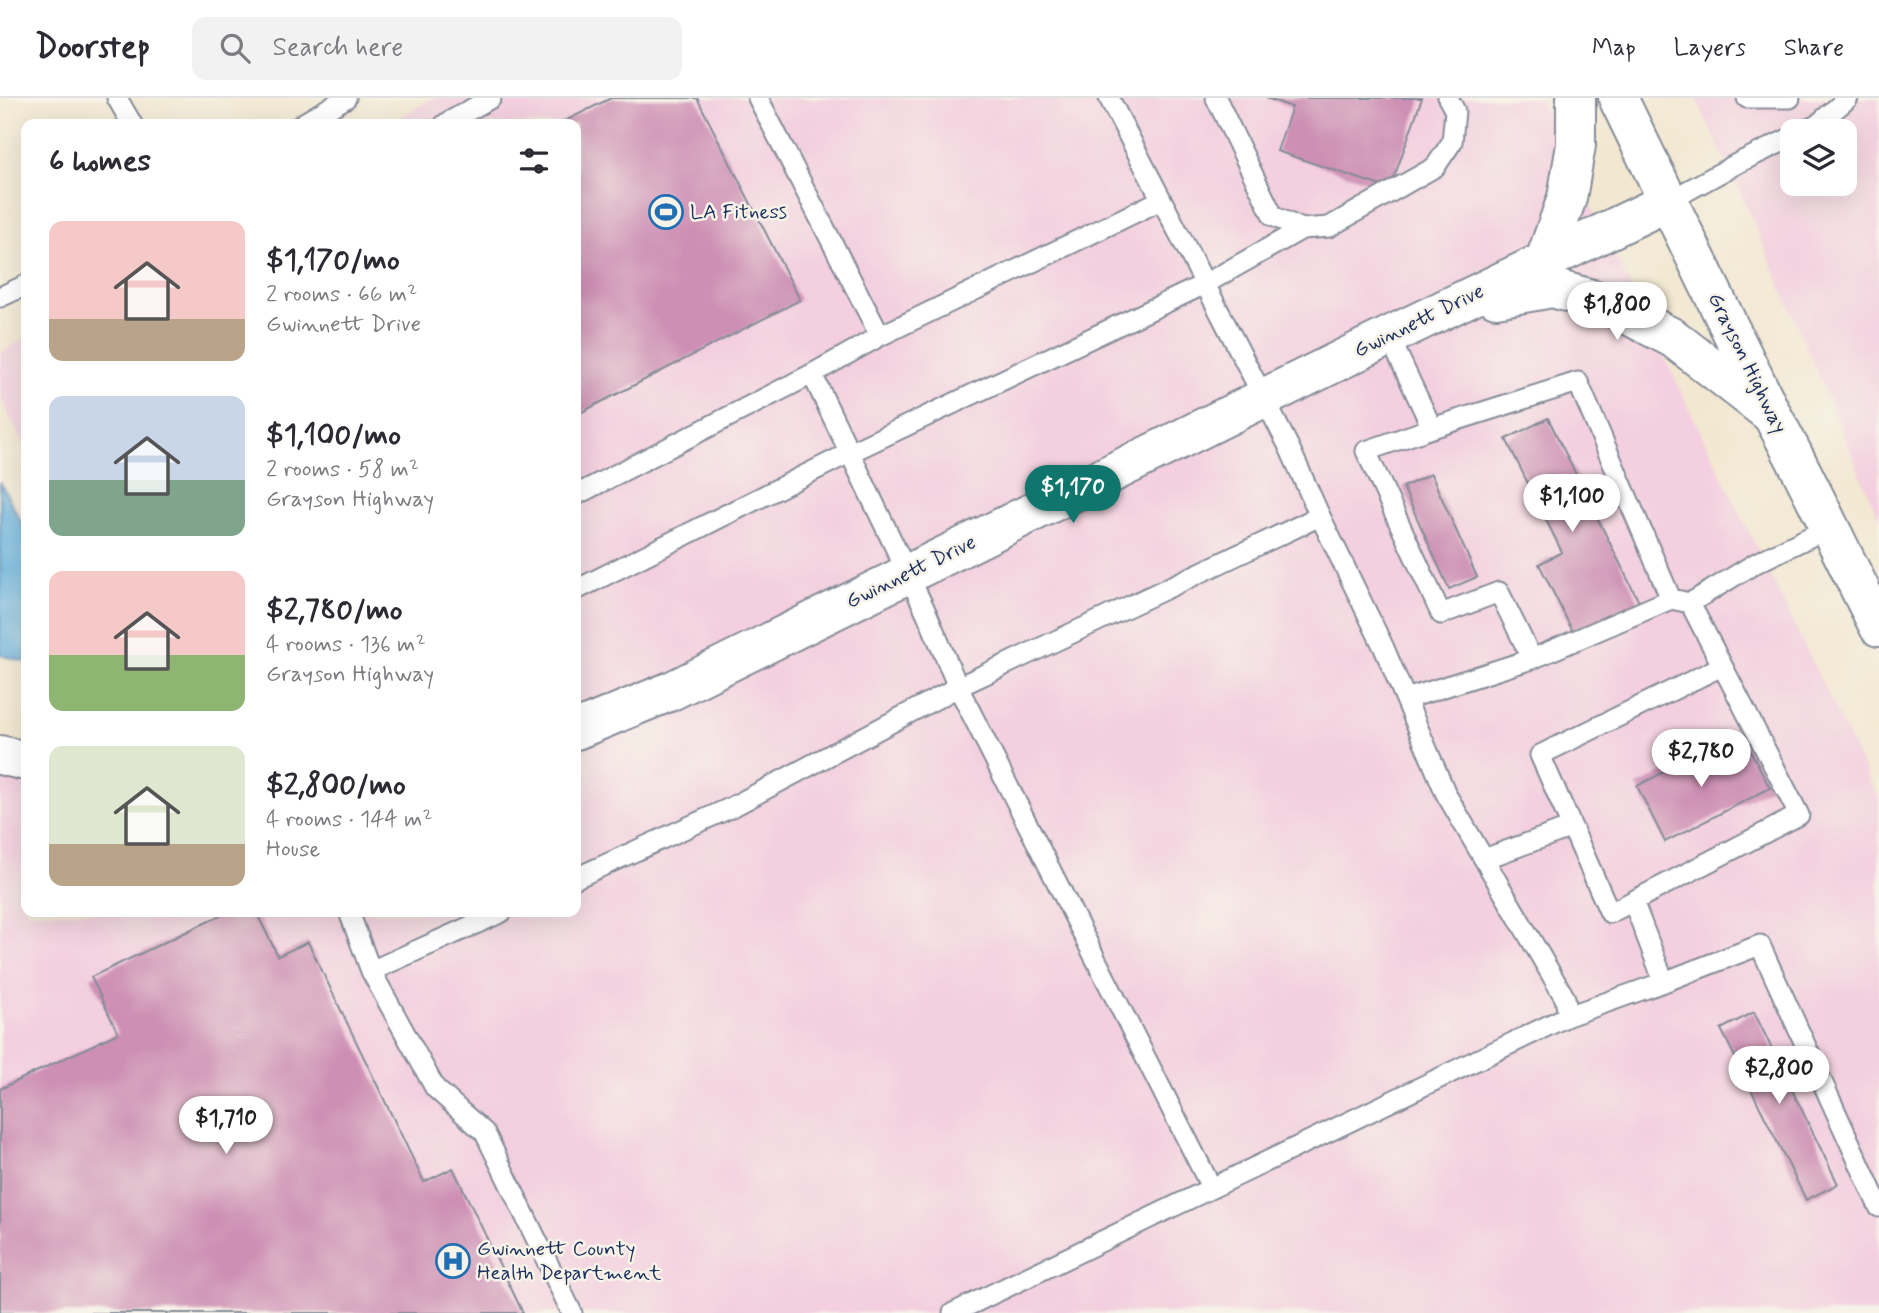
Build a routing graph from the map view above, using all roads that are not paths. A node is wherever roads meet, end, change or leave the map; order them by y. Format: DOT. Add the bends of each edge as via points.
graph roads {
  1 [pos="117,98"];
  2 [pos="346,98"];
  3 [pos="491,98"];
  4 [pos="758,98"];
  5 [pos="1109,98"];
  6 [pos="1216,98"];
  7 [pos="1448,98"];
  8 [pos="1576,98"];
  9 [pos="1618,98"];
  10 [pos="1747,98"];
  11 [pos="1790,98"];
  12 [pos="1848,98"];
  13 [pos="129,119"];
  14 [pos="310,119"];
  15 [pos="454,119"];
  16 [pos="1823,119"];
  17 [pos="1780,143"];
  18 [pos="1161,200"];
  19 [pos="1667,202"];
  20 [pos="1303,229"];
  21 [pos="1545,260"];
  22 [pos="1205,284"];
  23 [pos="21,287"];
  24 [pos="0,297"];
  25 [pos="1449,306"];
  26 [pos="880,336"];
  27 [pos="1389,336"];
  28 [pos="812,374"];
  29 [pos="1264,398"];
  30 [pos="1772,415"];
  31 [pos="1432,428"];
  32 [pos="849,453"];
  33 [pos="581,492"];
  34 [pos="1320,516"];
  35 [pos="1828,528"];
  36 [pos="906,573"];
  37 [pos="581,587"];
  38 [pos="1681,601"];
  39 [pos="1879,627"];
  40 [pos="1532,659"];
  41 [pos="1722,666"];
  42 [pos="958,687"];
  43 [pos="1406,699"];
  44 [pos="581,728"];
  45 [pos="0,755"];
  46 [pos="21,760"];
  47 [pos="1572,827"];
  48 [pos="1484,859"];
  49 [pos="581,876"];
  50 [pos="1633,901"];
  51 [pos="351,917"];
  52 [pos="491,917"];
  53 [pos="371,971"];
  54 [pos="1664,982"];
  55 [pos="1567,1016"];
  56 [pos="1210,1187"];
  57 [pos="1879,1207"];
  58 [pos="572,1313"];
  59 [pos="953,1313"];
  1 -- 13 [label="lane"];
  2 -- 14 [label="lane"];
  3 -- 15 [label="lane"];
  4 -- 26 [label="lane"];
  5 -- 18 [label="lane"];
  6 -- 20 [label="lane" via="1273,216"];
  7 -- 20 [label="lane" via="1455,111 1452,142 1435,167 1329,228"];
  8 -- 21 [label="street" via="1576,145 1567,198"];
  9 -- 19 [label="street, Grayson Highway"];
  10 -- 11 [label="lane"];
  12 -- 16 [label="lane"];
  17 -- 19 [label="lane"];
  18 -- 22 [label="lane"];
  18 -- 26 [label="lane"];
  19 -- 21 [label="street, Gwinnett Drive"];
  19 -- 30 [label="street, Grayson Highway"];
  20 -- 22 [label="lane"];
  21 -- 25 [label="street, Gwinnett Drive"];
  22 -- 29 [label="lane"];
  22 -- 32 [label="lane"];
  23 -- 24 [label="lane"];
  25 -- 27 [label="street, Gwinnett Drive"];
  25 -- 30 [label="street" via="1552,288 1602,302 1673,338"];
  26 -- 28 [label="lane"];
  27 -- 29 [label="street, Gwinnett Drive"];
  27 -- 31 [label="lane"];
  28 -- 32 [label="lane"];
  28 -- 33 [label="lane"];
  29 -- 34 [label="lane"];
  29 -- 36 [label="street, Gwinnett Drive"];
  30 -- 35 [label="street, Grayson Highway"];
  31 -- 38 [label="lane" via="1578,382"];
  31 -- 40 [label="lane" via="1366,451 1441,614 1499,592"];
  32 -- 36 [label="lane"];
  32 -- 37 [label="lane"];
  34 -- 42 [label="lane"];
  34 -- 43 [label="lane"];
  35 -- 38 [label="lane"];
  35 -- 39 [label="street, Grayson Highway"];
  36 -- 42 [label="lane"];
  36 -- 44 [label="street, Gwinnett Drive" via="671,691"];
  38 -- 40 [label="lane"];
  38 -- 41 [label="lane"];
  40 -- 43 [label="lane"];
  41 -- 47 [label="lane" via="1540,755"];
  41 -- 50 [label="lane" via="1799,815"];
  42 -- 49 [label="lane" via="732,807"];
  42 -- 56 [label="lane"];
  43 -- 48 [label="lane" via="1446,794"];
  45 -- 46 [label="street"];
  47 -- 48 [label="lane"];
  47 -- 50 [label="lane" via="1610,912"];
  48 -- 55 [label="lane" via="1565,998"];
  50 -- 54 [label="lane"];
  51 -- 53 [label="lane"];
  52 -- 53 [label="lane"];
  53 -- 58 [label="lane" via="435,1088 485,1133"];
  54 -- 55 [label="lane"];
  54 -- 57 [label="lane" via="1760,945"];
  55 -- 56 [label="lane"];
  56 -- 59 [label="lane"];
}
